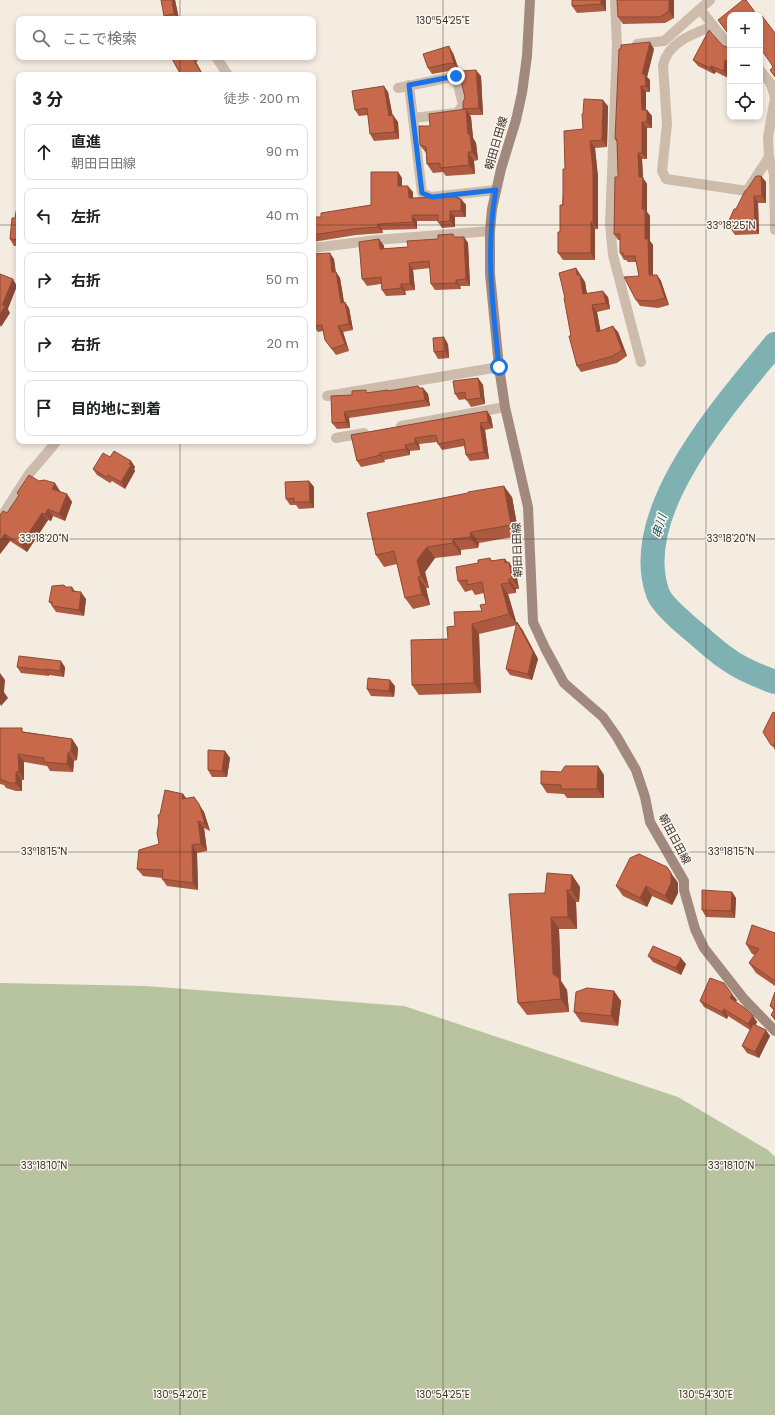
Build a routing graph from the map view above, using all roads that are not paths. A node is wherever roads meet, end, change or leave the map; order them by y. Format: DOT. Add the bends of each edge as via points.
graph roads {
  1 [pos="530,0"];
  2 [pos="615,0"];
  3 [pos="710,0"];
  4 [pos="700,9"];
  5 [pos="713,26"];
  6 [pos="727,43"];
  7 [pos="617,46"];
  8 [pos="218,60"];
  9 [pos="226,72"];
  10 [pos="763,74"];
  11 [pos="409,85"];
  12 [pos="398,88"];
  13 [pos="413,118"];
  14 [pos="769,157"];
  15 [pos="496,190"];
  16 [pos="490,230"];
  17 [pos="775,230"];
  18 [pos="316,248"];
  19 [pos="640,362"];
  20 [pos="499,367"];
  21 [pos="326,396"];
  22 [pos="505,407"];
  23 [pos="390,428"];
  24 [pos="374,431"];
  25 [pos="336,438"];
  26 [pos="54,444"];
  27 [pos="0,520"];
  28 [pos="775,1031"];
  1 -- 15 [label="main road, 朝田日田線" via="522,93"];
  2 -- 7 [label="street"];
  3 -- 4 [label="street"];
  4 -- 5 [label="street"];
  4 -- 7 [label="street" via="664,41"];
  5 -- 6 [label="street"];
  5 -- 14 [label="street" via="686,37 664,58 667,124 662,171 666,179 747,191"];
  7 -- 19 [label="street" via="610,225 613,255"];
  8 -- 9 [label="street"];
  10 -- 14 [label="street" via="771,84 775,98 768,137"];
  11 -- 12 [label="street"];
  11 -- 13 [label="street"];
  11 -- 13 [label="street" via="456,76 463,105 457,113"];
  13 -- 15 [label="street" via="422,193 432,197"];
  14 -- 17 [label="street" via="774,174"];
  15 -- 16 [label="main road, 朝田日田線"];
  16 -- 18 [label="street"];
  16 -- 20 [label="main road, 朝田日田線" via="490,274"];
  20 -- 21 [label="street"];
  20 -- 22 [label="main road, 朝田日田線"];
  22 -- 23 [label="street"];
  22 -- 28 [label="main road, 朝田日田線" via="528,508 533,622 564,683 603,717 636,770 650,822 684,881 684,890 695,929 704,948 744,999"];
  24 -- 25 [label="street"];
  26 -- 27 [label="street" via="29,474"];
}
